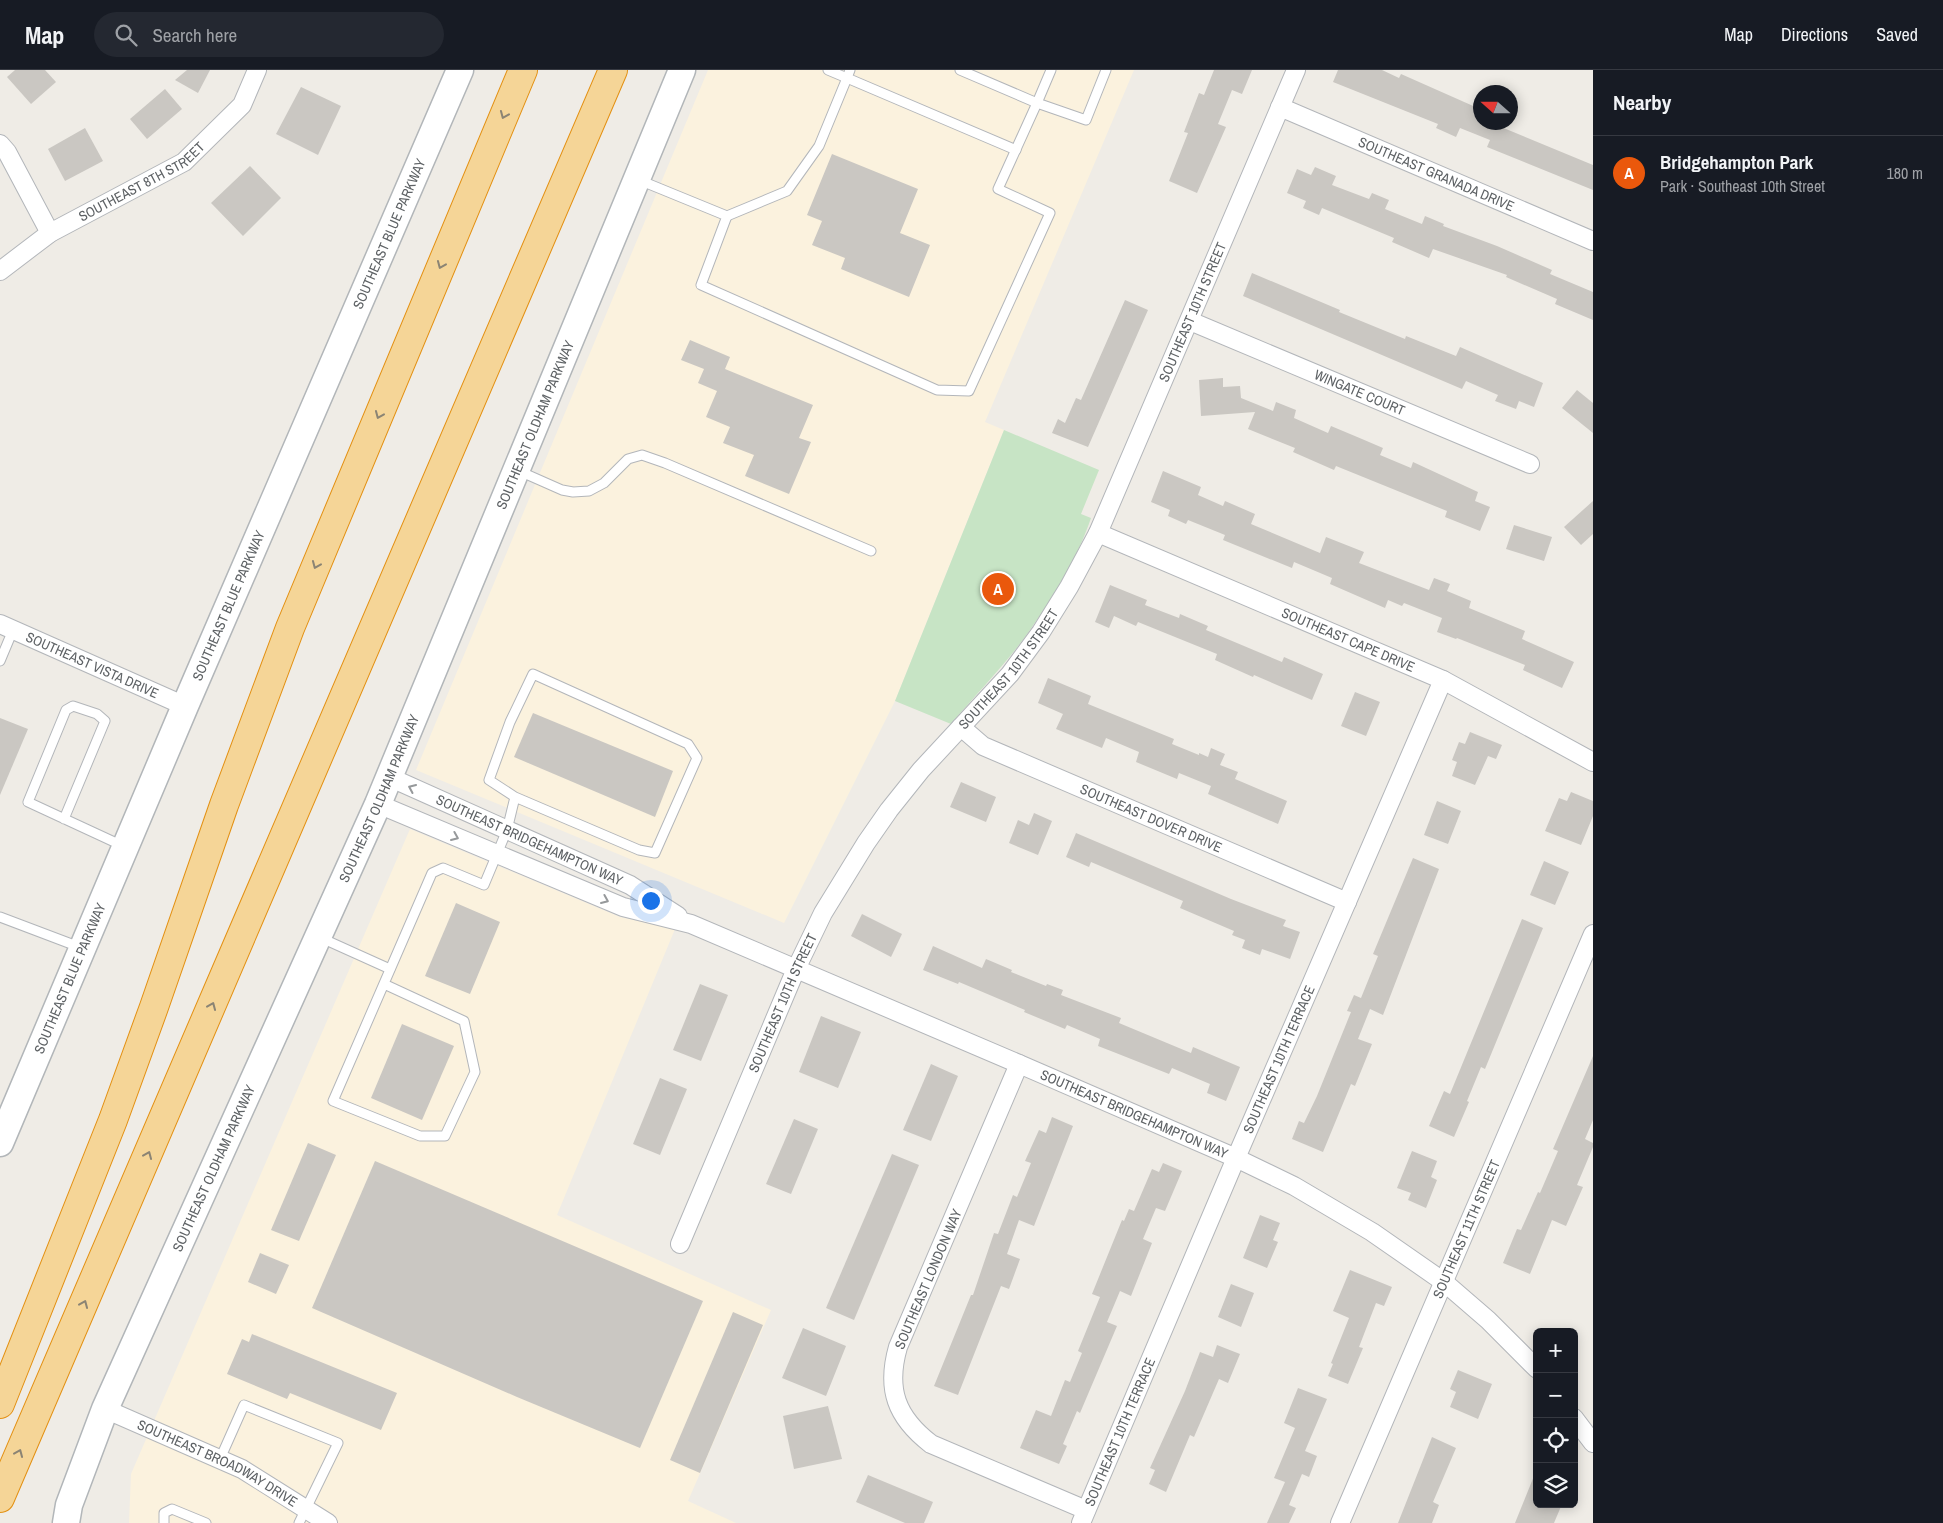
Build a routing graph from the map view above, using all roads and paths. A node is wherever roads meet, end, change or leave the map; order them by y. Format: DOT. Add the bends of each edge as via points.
graph roads {
  1 [pos="257,70"];
  2 [pos="460,70"];
  3 [pos="523,70"];
  4 [pos="613,70"];
  5 [pos="682,70"];
  6 [pos="828,70"];
  7 [pos="960,70"];
  8 [pos="1051,70"];
  9 [pos="1106,70"];
  10 [pos="1296,70"];
  11 [pos="848,74"];
  12 [pos="1037,102"];
  13 [pos="1280,107"];
  14 [pos="0,144"];
  15 [pos="1016,150"];
  16 [pos="637,179"];
  17 [pos="727,216"];
  18 [pos="50,234"];
  19 [pos="1593,241"];
  20 [pos="0,271"];
  21 [pos="1190,321"];
  22 [pos="1530,464"];
  23 [pos="517,470"];
  24 [pos="1098,533"];
  25 [pos="871,550"];
  26 [pos="7,627"];
  27 [pos="0,661"];
  28 [pos="1443,680"];
  29 [pos="185,706"];
  30 [pos="961,727"];
  31 [pos="1593,762"];
  32 [pos="390,777"];
  33 [pos="514,797"];
  34 [pos="378,804"];
  35 [pos="64,819"];
  36 [pos="507,830"];
  37 [pos="125,847"];
  38 [pos="497,854"];
  39 [pos="1347,902"];
  40 [pos="0,917"];
  41 [pos="691,924"];
  42 [pos="1593,934"];
  43 [pos="318,937"];
  44 [pos="83,948"];
  45 [pos="390,969"];
  46 [pos="796,969"];
  47 [pos="384,984"];
  48 [pos="1019,1064"];
  49 [pos="0,1143"];
  50 [pos="1236,1158"];
  51 [pos="680,1244"];
  52 [pos="1444,1282"];
  53 [pos="1533,1365"];
  54 [pos="0,1404"];
  55 [pos="105,1409"];
  56 [pos="1578,1423"];
  57 [pos="1593,1443"];
  58 [pos="220,1459"];
  59 [pos="0,1498"];
  60 [pos="302,1516"];
  61 [pos="1084,1517"];
  62 [pos="66,1523"];
  63 [pos="164,1523"];
  64 [pos="206,1523"];
  65 [pos="328,1523"];
  66 [pos="1340,1523"];
  1 -- 18 [label="street, SOUTHEAST 8TH STREET" via="242,105 184,162"];
  2 -- 29 [label="street, SOUTHEAST BLUE PARKWAY"];
  3 -- 54 [label="highway, one-way" via="290,628 113,1120"];
  59 -- 4 [label="highway, one-way"];
  5 -- 16 [label="street, SOUTHEAST OLDHAM PARKWAY"];
  6 -- 11 [label="lane"];
  7 -- 12 [label="lane"];
  8 -- 12 [label="lane"];
  9 -- 12 [label="lane" via="1086,120"];
  10 -- 13 [label="street, SOUTHEAST 10TH STREET"];
  11 -- 15 [label="lane"];
  11 -- 17 [label="lane" via="819,146 786,191"];
  12 -- 15 [label="lane"];
  13 -- 19 [label="street, SOUTHEAST GRANADA DRIVE"];
  13 -- 21 [label="street, SOUTHEAST 10TH STREET"];
  14 -- 18 [label="street"];
  15 -- 17 [label="lane" via="998,189 1050,213 969,391 937,390 701,285"];
  16 -- 17 [label="lane"];
  16 -- 23 [label="street, SOUTHEAST OLDHAM PARKWAY"];
  18 -- 20 [label="street, SOUTHEAST 8TH STREET"];
  21 -- 22 [label="street, WINGATE COURT"];
  21 -- 24 [label="street, SOUTHEAST 10TH STREET"];
  23 -- 25 [label="lane" via="562,490 589,491 604,483 628,459 642,455"];
  23 -- 32 [label="street, SOUTHEAST OLDHAM PARKWAY"];
  24 -- 28 [label="street, SOUTHEAST CAPE DRIVE"];
  24 -- 30 [label="street, SOUTHEAST 10TH STREET" via="1041,632 1010,674"];
  26 -- 27 [label="lane"];
  26 -- 29 [label="street, SOUTHEAST VISTA DRIVE"];
  28 -- 31 [label="street, SOUTHEAST CAPE DRIVE"];
  28 -- 39 [label="street, SOUTHEAST 10TH TERRACE"];
  29 -- 37 [label="street, SOUTHEAST BLUE PARKWAY"];
  30 -- 39 [label="street, SOUTHEAST DOVER DRIVE" via="983,746"];
  30 -- 46 [label="street, SOUTHEAST 10TH STREET" via="921,770 866,843 823,912"];
  32 -- 34 [label="street, SOUTHEAST OLDHAM PARKWAY"];
  36 -- 32 [label="street, SOUTHEAST BRIDGEHAMPTON WAY, one-way"];
  33 -- 33 [label="lane" via="489,780 510,722 533,674 688,744 697,758 655,853 639,850"];
  33 -- 36 [label="lane"];
  34 -- 38 [label="street, SOUTHEAST BRIDGEHAMPTON WAY, one-way"];
  34 -- 43 [label="street, SOUTHEAST OLDHAM PARKWAY"];
  35 -- 35 [label="lane" via="28,802 66,710 74,706 97,714 105,721"];
  35 -- 37 [label="lane"];
  36 -- 38 [label="lane"];
  36 -- 41 [label="street, SOUTHEAST BRIDGEHAMPTON WAY" via="630,884"];
  37 -- 44 [label="street, SOUTHEAST BLUE PARKWAY"];
  38 -- 41 [label="street, SOUTHEAST BRIDGEHAMPTON WAY, one-way" via="623,907"];
  38 -- 45 [label="lane" via="484,885 443,868 432,872"];
  39 -- 50 [label="street, SOUTHEAST 10TH TERRACE"];
  40 -- 44 [label="lane"];
  41 -- 46 [label="street, SOUTHEAST BRIDGEHAMPTON WAY"];
  42 -- 52 [label="street, SOUTHEAST 11TH STREET"];
  43 -- 45 [label="lane"];
  43 -- 55 [label="street, SOUTHEAST OLDHAM PARKWAY"];
  44 -- 49 [label="street, SOUTHEAST BLUE PARKWAY"];
  45 -- 47 [label="lane"];
  46 -- 48 [label="street, SOUTHEAST BRIDGEHAMPTON WAY"];
  46 -- 51 [label="street, SOUTHEAST 10TH STREET"];
  47 -- 47 [label="lane" via="333,1101 420,1136 445,1136 474,1072 464,1021"];
  48 -- 50 [label="street, SOUTHEAST BRIDGEHAMPTON WAY"];
  48 -- 61 [label="street, SOUTHEAST LONDON WAY" via="898,1347 893,1365 894,1388 900,1411 914,1432 931,1444"];
  50 -- 52 [label="street, SOUTHEAST BRIDGEHAMPTON WAY" via="1335,1209"];
  50 -- 61 [label="street, SOUTHEAST 10TH TERRACE"];
  52 -- 53 [label="street, SOUTHEAST BRIDGEHAMPTON WAY"];
  52 -- 66 [label="street, SOUTHEAST 11TH STREET"];
  55 -- 58 [label="street, SOUTHEAST BROADWAY DRIVE"];
  55 -- 62 [label="street, SOUTHEAST OLDHAM PARKWAY"];
  56 -- 57 [label="street"];
  58 -- 60 [label="street, SOUTHEAST BROADWAY DRIVE" via="242,1469"];
  58 -- 60 [label="lane" via="244,1405 338,1444"];
  60 -- 65 [label="street, SOUTHEAST BROADWAY DRIVE"];
  63 -- 64 [label="lane" via="164,1513 172,1509"];
}
